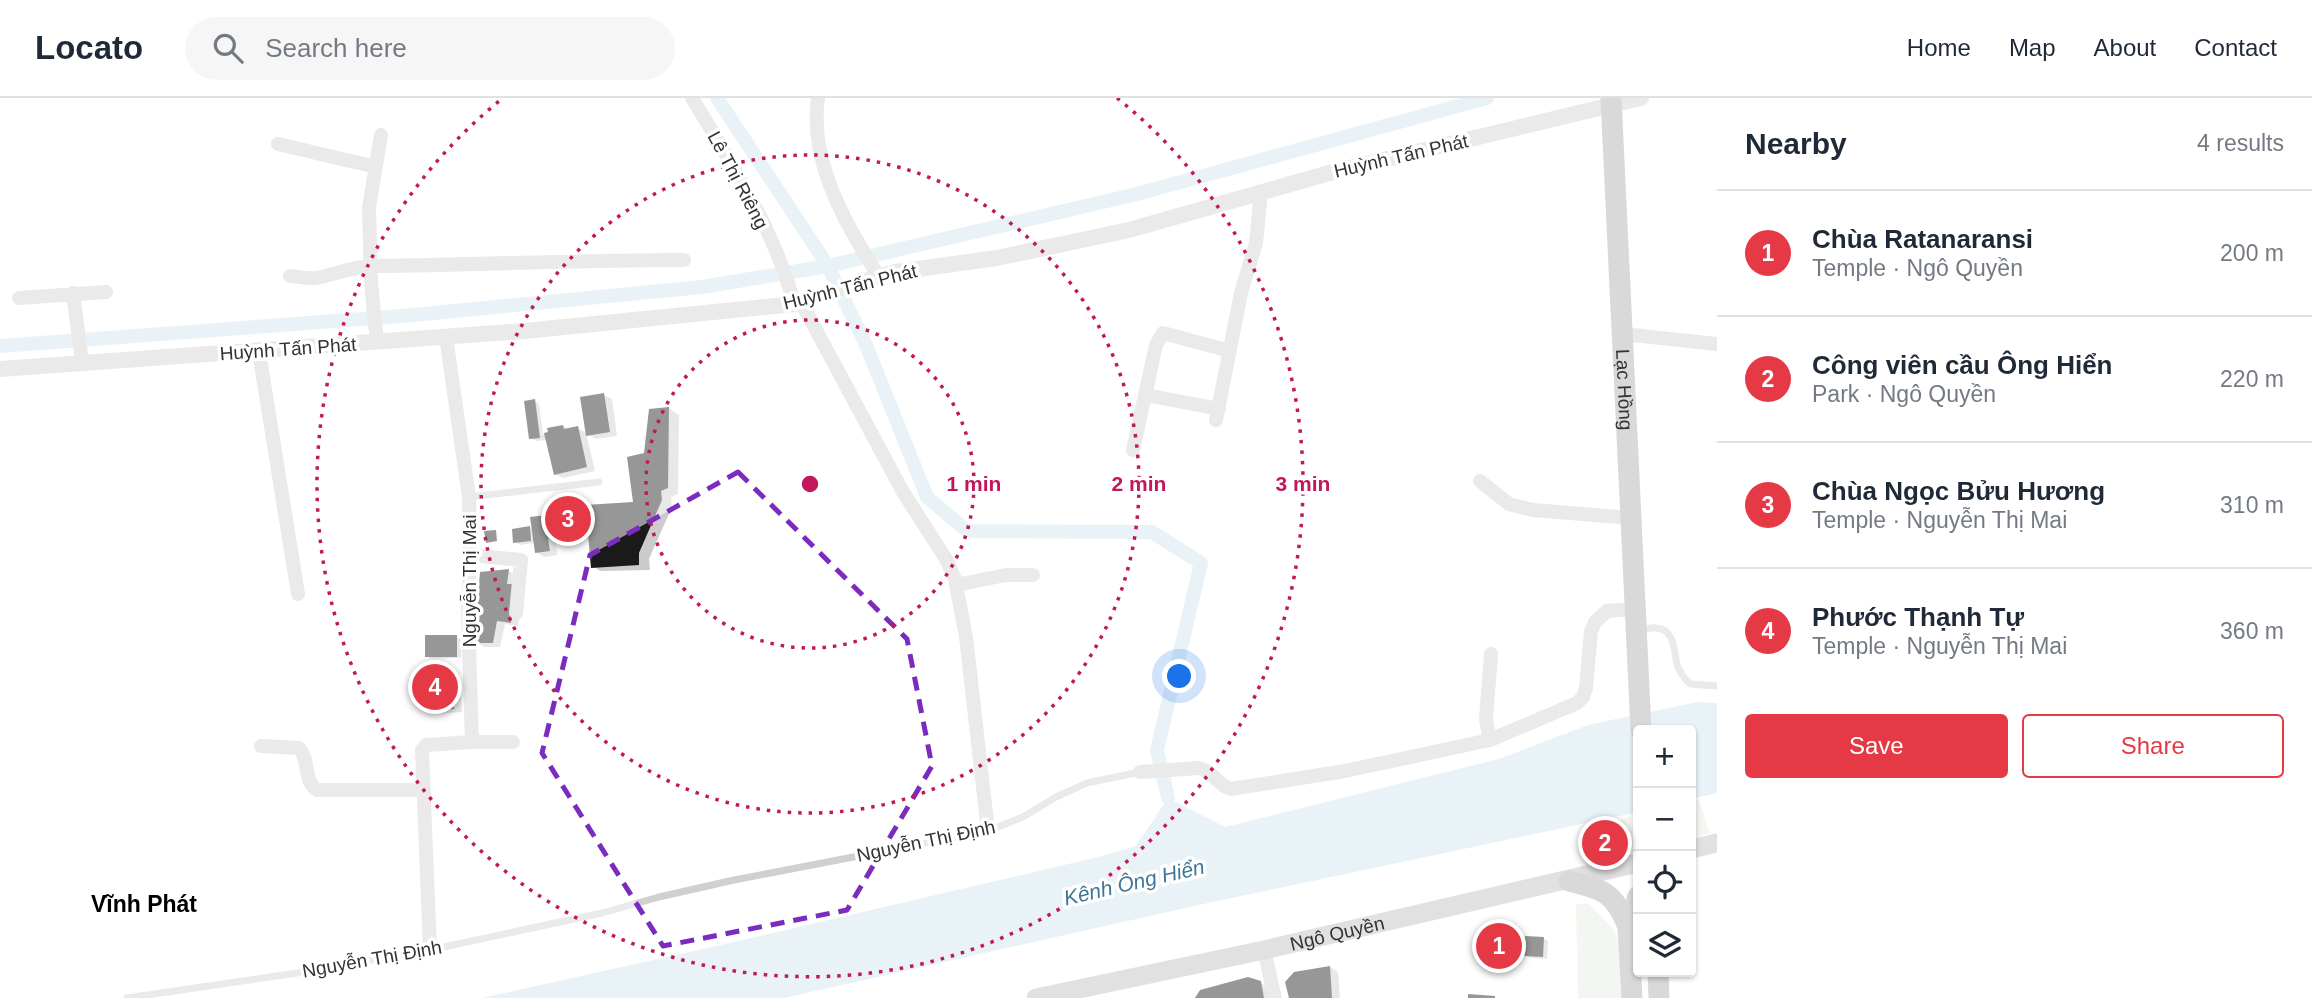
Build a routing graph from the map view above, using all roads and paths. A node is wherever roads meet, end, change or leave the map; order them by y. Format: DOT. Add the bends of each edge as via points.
graph roads {
  1 [pos="692,98"];
  2 [pos="818,98"];
  3 [pos="1641,98"];
  4 [pos="1612,102"];
  5 [pos="381,135"];
  6 [pos="278,144"];
  7 [pos="376,167"];
  8 [pos="1261,192"];
  9 [pos="684,260"];
  10 [pos="370,266"];
  11 [pos="873,274"];
  12 [pos="290,276"];
  13 [pos="106,292"];
  14 [pos="19,298"];
  15 [pos="74,298"];
  16 [pos="799,300"];
  17 [pos="1623,334"];
  18 [pos="446,337"];
  19 [pos="377,342"];
  20 [pos="1717,344"];
  21 [pos="1230,351"];
  22 [pos="259,352"];
  23 [pos="80,354"];
  24 [pos="0,369"];
  25 [pos="1146,395"];
  26 [pos="1133,450"];
  27 [pos="1480,481"];
  28 [pos="599,482"];
  29 [pos="469,497"];
  30 [pos="1632,518"];
  31 [pos="470,555"];
  32 [pos="1033,575"];
  33 [pos="956,585"];
  34 [pos="298,594"];
  35 [pos="1636,609"];
  36 [pos="516,613"];
  37 [pos="1637,631"];
  38 [pos="1491,654"];
  39 [pos="1717,686"];
  40 [pos="1641,725"];
  41 [pos="1490,740"];
  42 [pos="472,742"];
  43 [pos="513,742"];
  44 [pos="261,746"];
  45 [pos="1140,772"];
  46 [pos="423,790"];
  47 [pos="988,831"];
  48 [pos="1717,843"];
  49 [pos="1696,848"];
  50 [pos="1633,864"];
  51 [pos="1569,881"];
  52 [pos="1633,912"];
  53 [pos="1628,927"];
  54 [pos="430,950"];
  55 [pos="1264,950"];
  56 [pos="1658,977"];
  57 [pos="1062,995"];
  58 [pos="127,998"];
  59 [pos="1036,998"];
  60 [pos="1275,998"];
  61 [pos="1632,998"];
  62 [pos="1659,998"];
  1 -- 16 [label="street, Lê Thị Riêng" via="745,187"];
  2 -- 11 [label="street" via="820,155 829,184"];
  3 -- 4 [label="street, Huỳnh Tấn Phát"];
  4 -- 8 [label="street, Huỳnh Tấn Phát"];
  4 -- 17 [label="main road, Lạc Hồng"];
  5 -- 7 [label="street"];
  6 -- 7 [label="street"];
  7 -- 10 [label="street" via="369,208"];
  8 -- 11 [label="street, Huỳnh Tấn Phát" via="1129,230 997,258"];
  8 -- 21 [label="street" via="1256,243"];
  9 -- 10 [label="street"];
  10 -- 12 [label="street" via="314,279"];
  10 -- 19 [label="street"];
  11 -- 16 [label="street, Huỳnh Tấn Phát"];
  13 -- 15 [label="street"];
  14 -- 15 [label="street"];
  15 -- 23 [label="street"];
  16 -- 18 [label="street, Huỳnh Tấn Phát" via="657,319"];
  16 -- 33 [label="street, Lê Thị Riêng" via="903,492 946,559"];
  17 -- 20 [label="street"];
  17 -- 30 [label="main road, Lạc Hồng"];
  18 -- 19 [label="street, Huỳnh Tấn Phát"];
  18 -- 29 [label="street, Nguyễn Thị Mai"];
  19 -- 22 [label="street, Huỳnh Tấn Phát"];
  21 -- 25 [label="street" via="1163,333 1156,345"];
  21 -- 25 [label="street" via="1217,414"];
  22 -- 23 [label="street, Huỳnh Tấn Phát"];
  22 -- 34 [label="street"];
  23 -- 24 [label="street, Huỳnh Tấn Phát"];
  25 -- 26 [label="street"];
  27 -- 30 [label="street" via="1509,504 1533,510"];
  28 -- 29 [label="lane"];
  29 -- 31 [label="street, Nguyễn Thị Mai"];
  30 -- 35 [label="main road, Lạc Hồng"];
  31 -- 36 [label="street" via="522,560"];
  31 -- 42 [label="street, Nguyễn Thị Mai"];
  32 -- 33 [label="street"];
  33 -- 47 [label="street, Lê Thị Riêng"];
  35 -- 37 [label="main road, Lạc Hồng"];
  35 -- 41 [label="street, Nguyễn Thị Định" via="1608,611 1595,622 1586,688 1577,703"];
  37 -- 39 [label="lane" via="1656,627 1669,634 1683,677 1690,684"];
  37 -- 40 [label="main road, Lạc Hồng"];
  38 -- 41 [label="street" via="1486,719"];
  41 -- 45 [label="street, Nguyễn Thị Định" via="1345,771 1231,789 1206,769"];
  42 -- 43 [label="street"];
  42 -- 46 [label="street" via="426,745 422,750"];
  44 -- 46 [label="street" via="299,748 309,781 317,790"];
  45 -- 47 [label="lane, Nguyễn Thị Định" via="1087,783"];
  46 -- 54 [label="street"];
  47 -- 54 [label="lane, Nguyễn Thị Định" via="734,880"];
  48 -- 49 [label="main road"];
  50 -- 51 [label="main road, Ngô Quyền"];
  51 -- 53 [label="main road" via="1608,895 1620,906"];
  51 -- 55 [label="main road, Ngô Quyền"];
  52 -- 53 [label="main road"];
  53 -- 61 [label="main road"];
  54 -- 58 [label="lane, Nguyễn Thị Định"];
  55 -- 57 [label="main road, Ngô Quyền"];
  55 -- 60 [label="street"];
  56 -- 62 [label="main road"];
  57 -- 59 [label="main road, Ngô Quyền"];
}
